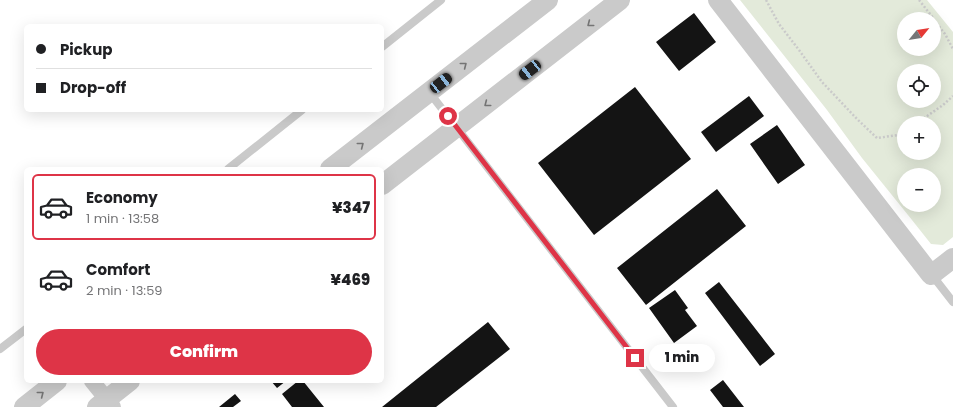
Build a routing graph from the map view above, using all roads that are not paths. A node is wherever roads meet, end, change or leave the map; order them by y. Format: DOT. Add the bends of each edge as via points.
graph roads {
  1 [pos="442,0"];
  2 [pos="548,0"];
  3 [pos="620,0"];
  4 [pos="718,0"];
  5 [pos="384,45"];
  6 [pos="429,92"];
  7 [pos="299,112"];
  8 [pos="456,127"];
  9 [pos="231,167"];
  10 [pos="333,167"];
  11 [pos="384,183"];
  12 [pos="953,258"];
  13 [pos="931,275"];
  14 [pos="953,302"];
  15 [pos="24,331"];
  16 [pos="0,349"];
  17 [pos="54,383"];
  18 [pos="93,383"];
  19 [pos="128,383"];
  20 [pos="105,404"];
  21 [pos="24,407"];
  22 [pos="673,407"];
  1 -- 5 [label="lane"];
  6 -- 2 [label="street, one-way"];
  3 -- 8 [label="street, one-way"];
  4 -- 13 [label="street"];
  6 -- 8 [label="lane"];
  10 -- 6 [label="street, one-way"];
  7 -- 9 [label="lane"];
  8 -- 11 [label="street"];
  8 -- 22 [label="lane"];
  12 -- 13 [label="street"];
  13 -- 14 [label="lane"];
  15 -- 16 [label="lane"];
  21 -- 17 [label="street, one-way"];
  18 -- 20 [label="street"];
  19 -- 20 [label="street"];
}
